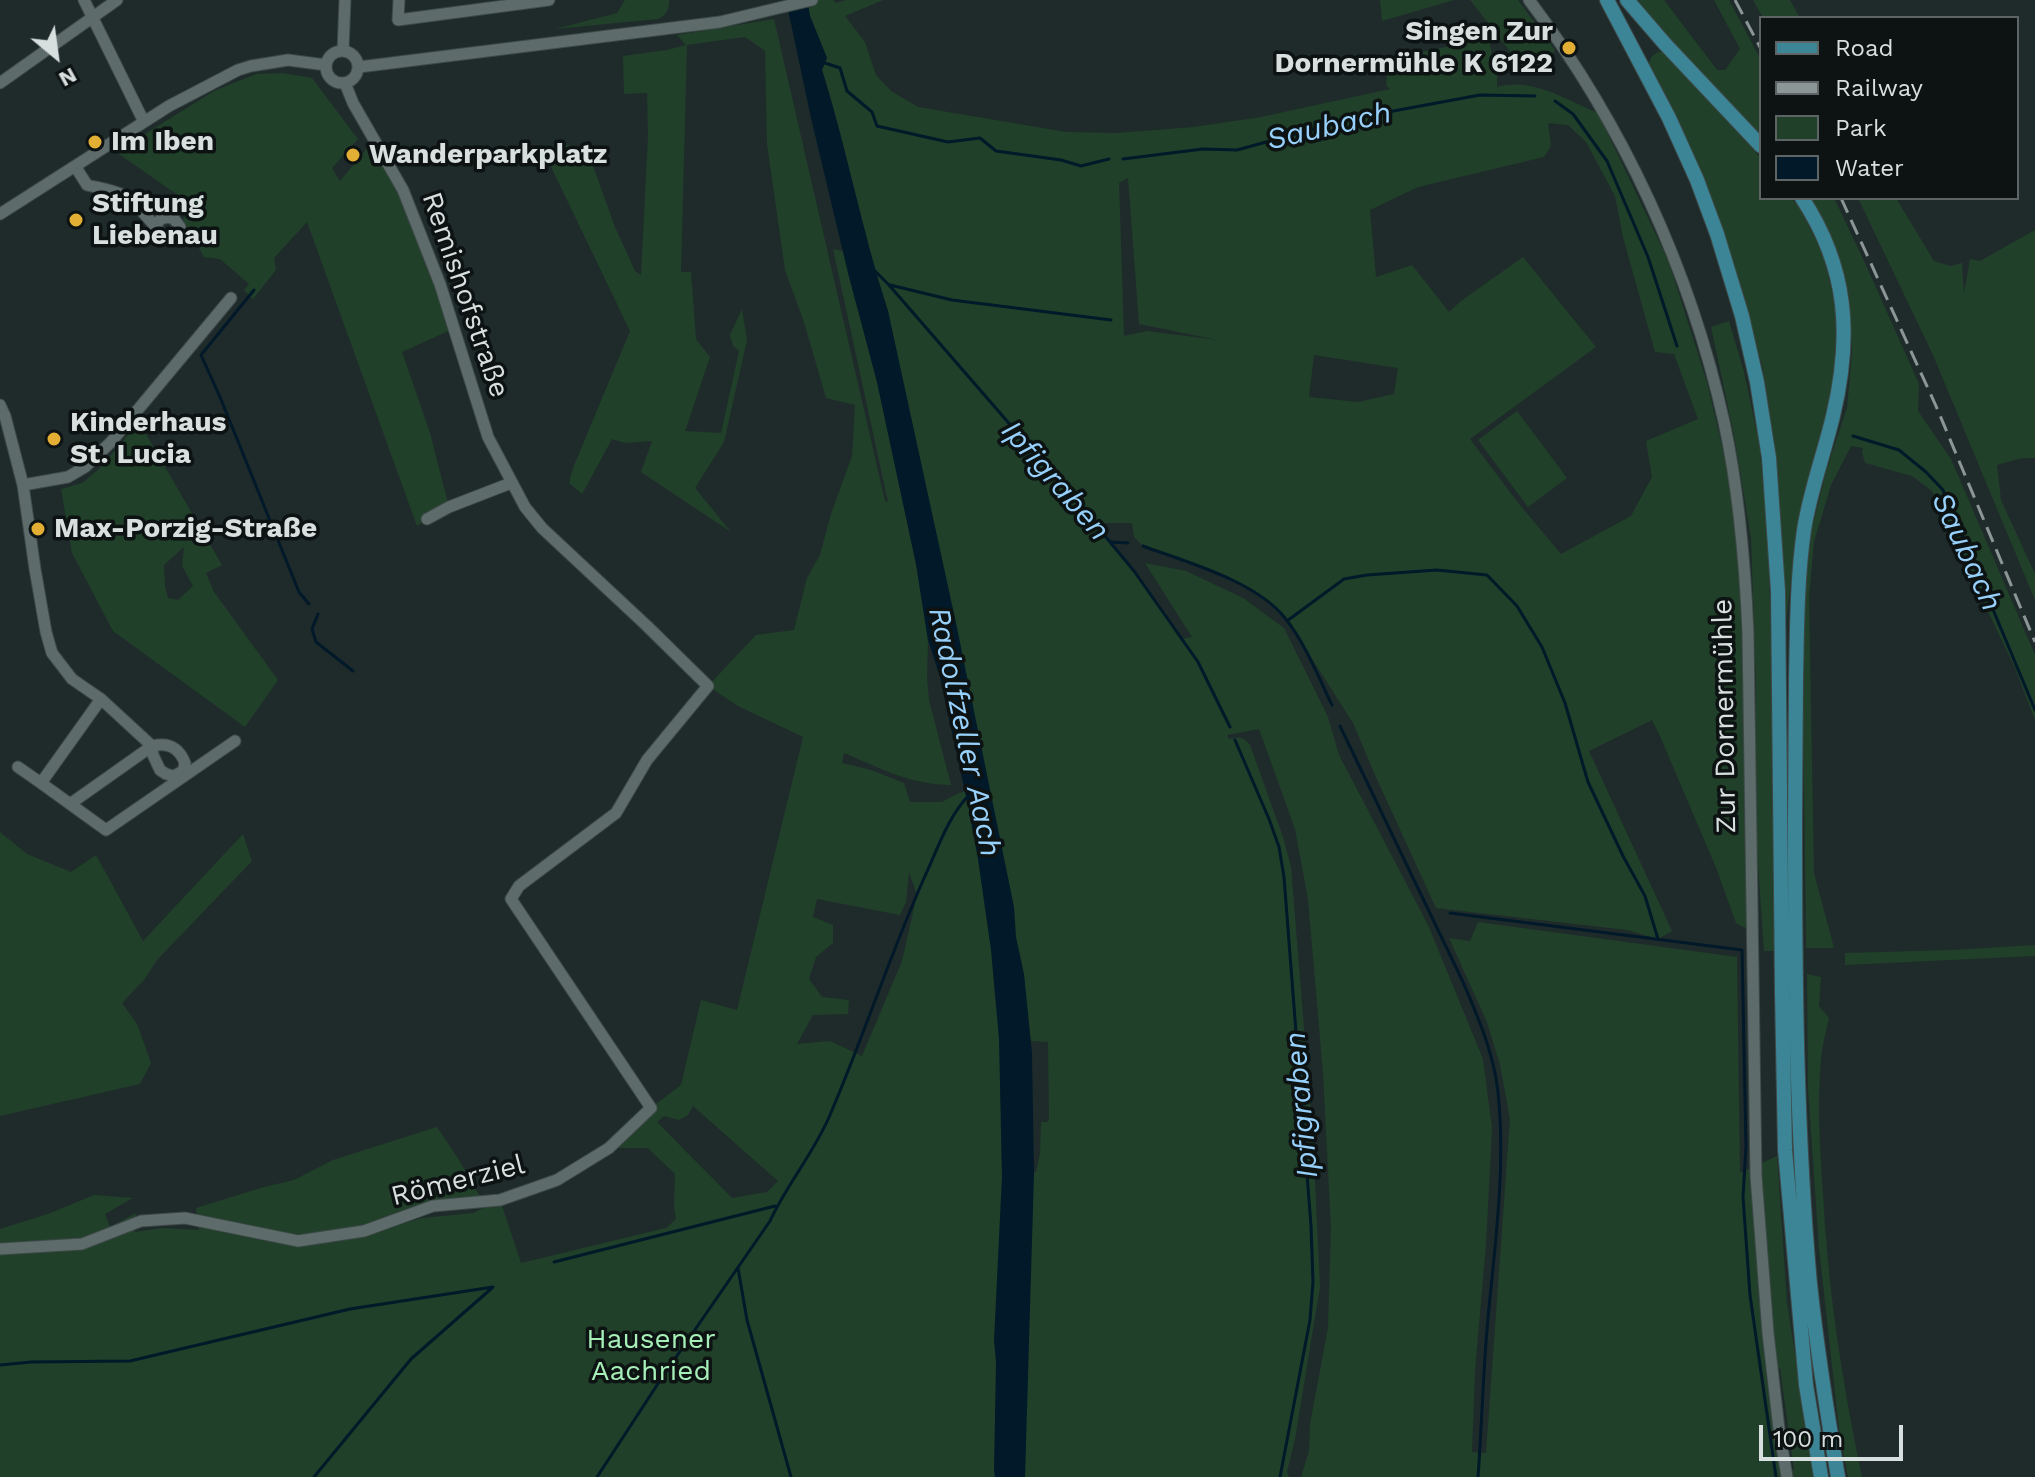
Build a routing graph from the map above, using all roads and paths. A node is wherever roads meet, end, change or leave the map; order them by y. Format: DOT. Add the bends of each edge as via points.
graph roads {
  1 [pos="84,0"];
  2 [pos="117,0"];
  3 [pos="345,0"];
  4 [pos="399,0"];
  5 [pos="549,0"];
  6 [pos="812,0"];
  7 [pos="1529,0"];
  8 [pos="1607,0"];
  9 [pos="1627,0"];
  10 [pos="91,17"];
  11 [pos="343,51"];
  12 [pos="326,65"];
  13 [pos="359,67"];
  14 [pos="0,83"];
  15 [pos="345,83"];
  16 [pos="144,122"];
  17 [pos="1759,144"];
  18 [pos="75,166"];
  19 [pos="1803,200"];
  20 [pos="0,214"];
  21 [pos="154,226"];
  22 [pos="231,298"];
  23 [pos="2,413"];
  24 [pos="511,483"];
  25 [pos="23,485"];
  26 [pos="427,519"];
  27 [pos="708,686"];
  28 [pos="101,699"];
  29 [pos="235,741"];
  30 [pos="152,746"];
  31 [pos="18,767"];
  32 [pos="175,779"];
  33 [pos="41,783"];
  34 [pos="70,804"];
  35 [pos="1788,943"];
  36 [pos="1789,993"];
  37 [pos="0,1249"];
  38 [pos="1787,1477"];
  39 [pos="1821,1477"];
  40 [pos="1838,1477"];
  1 -- 10 [label="street"];
  2 -- 10 [label="street"];
  3 -- 11 [label="street"];
  4 -- 5 [label="street" via="398,20"];
  6 -- 13 [label="street" via="695,26"];
  7 -- 38 [label="street, Zur Dornermühle" via="1598,103 1671,249 1701,334 1733,472 1748,633 1756,1176 1768,1333"];
  8 -- 35 [label="main road" via="1697,180 1742,316 1757,382 1769,458 1778,591"];
  9 -- 17 [label="main road"];
  10 -- 14 [label="street"];
  10 -- 16 [label="street"];
  11 -- 12 [label="street"];
  11 -- 13 [label="street" via="351,53"];
  12 -- 15 [label="street" via="331,79"];
  12 -- 16 [label="street" via="288,60 251,66"];
  13 -- 15 [label="street"];
  15 -- 24 [label="street, Remishofstraße" via="419,228 488,437"];
  16 -- 18 [label="street"];
  18 -- 20 [label="street"];
  18 -- 21 [label="street" via="87,185 129,198"];
  19 -- 35 [label="main road" via="1831,254 1845,328 1834,413 1805,528 1797,605"];
  22 -- 25 [label="street" via="85,467 68,477"];
  23 -- 25 [label="street"];
  24 -- 26 [label="street"];
  24 -- 27 [label="street, Remishofstraße" via="542,528"];
  25 -- 28 [label="street" via="52,653 72,679"];
  27 -- 37 [label="street, Römerziel" via="647,760 616,813 519,886 511,899 651,1108 609,1148 557,1180 500,1200 433,1206 364,1231 298,1241 185,1218 141,1221 82,1244"];
  28 -- 30 [label="street"];
  28 -- 33 [label="street"];
  29 -- 32 [label="street"];
  30 -- 32 [label="street" via="160,770"];
  30 -- 32 [label="street" via="169,745 182,754 183,771"];
  30 -- 34 [label="street"];
  31 -- 33 [label="street"];
  32 -- 34 [label="street" via="106,830"];
  33 -- 34 [label="street"];
  35 -- 36 [label="main road"];
  36 -- 39 [label="main road" via="1786,1165 1806,1385"];
  36 -- 40 [label="main road" via="1810,1283"];
}
